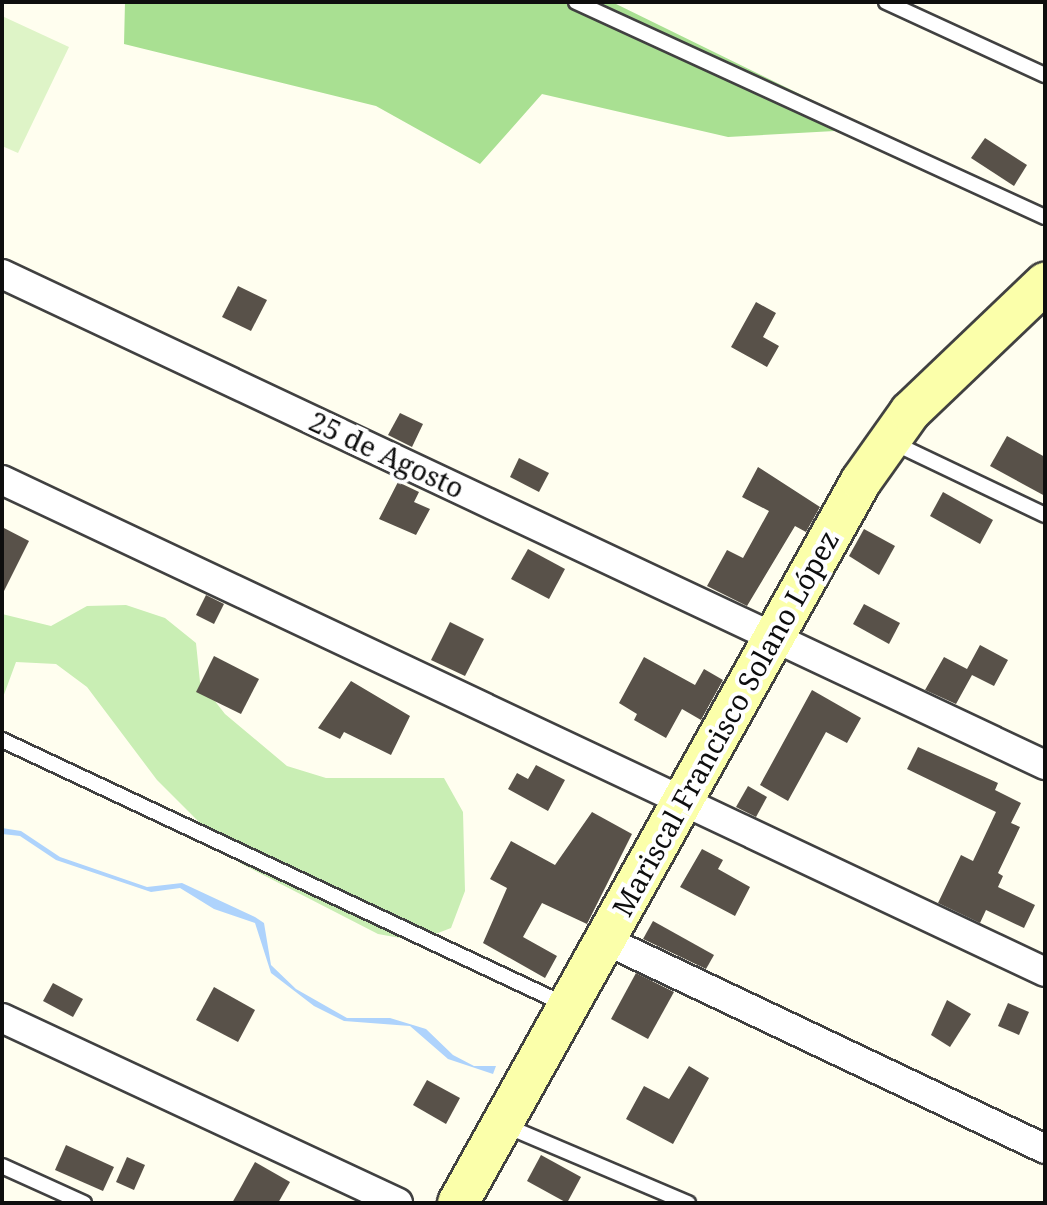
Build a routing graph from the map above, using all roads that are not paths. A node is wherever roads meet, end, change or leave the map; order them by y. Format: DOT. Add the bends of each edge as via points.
graph roads {
  1 [pos="576,2"];
  2 [pos="886,2"];
  3 [pos="1045,75"];
  4 [pos="1045,217"];
  5 [pos="2,274"];
  6 [pos="1045,283"];
  7 [pos="888,440"];
  8 [pos="2,480"];
  9 [pos="1045,515"];
  10 [pos="773,635"];
  11 [pos="2,740"];
  12 [pos="1045,765"];
  13 [pos="683,799"];
  14 [pos="605,940"];
  15 [pos="1045,972"];
  16 [pos="568,1006"];
  17 [pos="2,1018"];
  18 [pos="501,1124"];
  19 [pos="1045,1149"];
  20 [pos="2,1166"];
  21 [pos="84,1203"];
  22 [pos="398,1203"];
  23 [pos="458,1203"];
  24 [pos="688,1203"];
  1 -- 4 [label="lane"];
  2 -- 3 [label="lane"];
  5 -- 10 [label="street, 25 de Agosto"];
  6 -- 7 [label="main road, Mariscal Francisco Solano López"];
  7 -- 9 [label="lane"];
  7 -- 10 [label="main road, Mariscal Francisco Solano López"];
  8 -- 13 [label="street"];
  10 -- 12 [label="street, 25 de Agosto"];
  10 -- 13 [label="main road, Mariscal Francisco Solano López"];
  11 -- 16 [label="lane"];
  13 -- 14 [label="main road, Mariscal Francisco Solano López"];
  13 -- 15 [label="street"];
  14 -- 16 [label="main road, Mariscal Francisco Solano López"];
  14 -- 19 [label="street"];
  16 -- 18 [label="main road, Mariscal Francisco Solano López"];
  17 -- 22 [label="street"];
  18 -- 23 [label="main road, Mariscal Francisco Solano López"];
  18 -- 24 [label="lane"];
  20 -- 21 [label="lane"];
}
